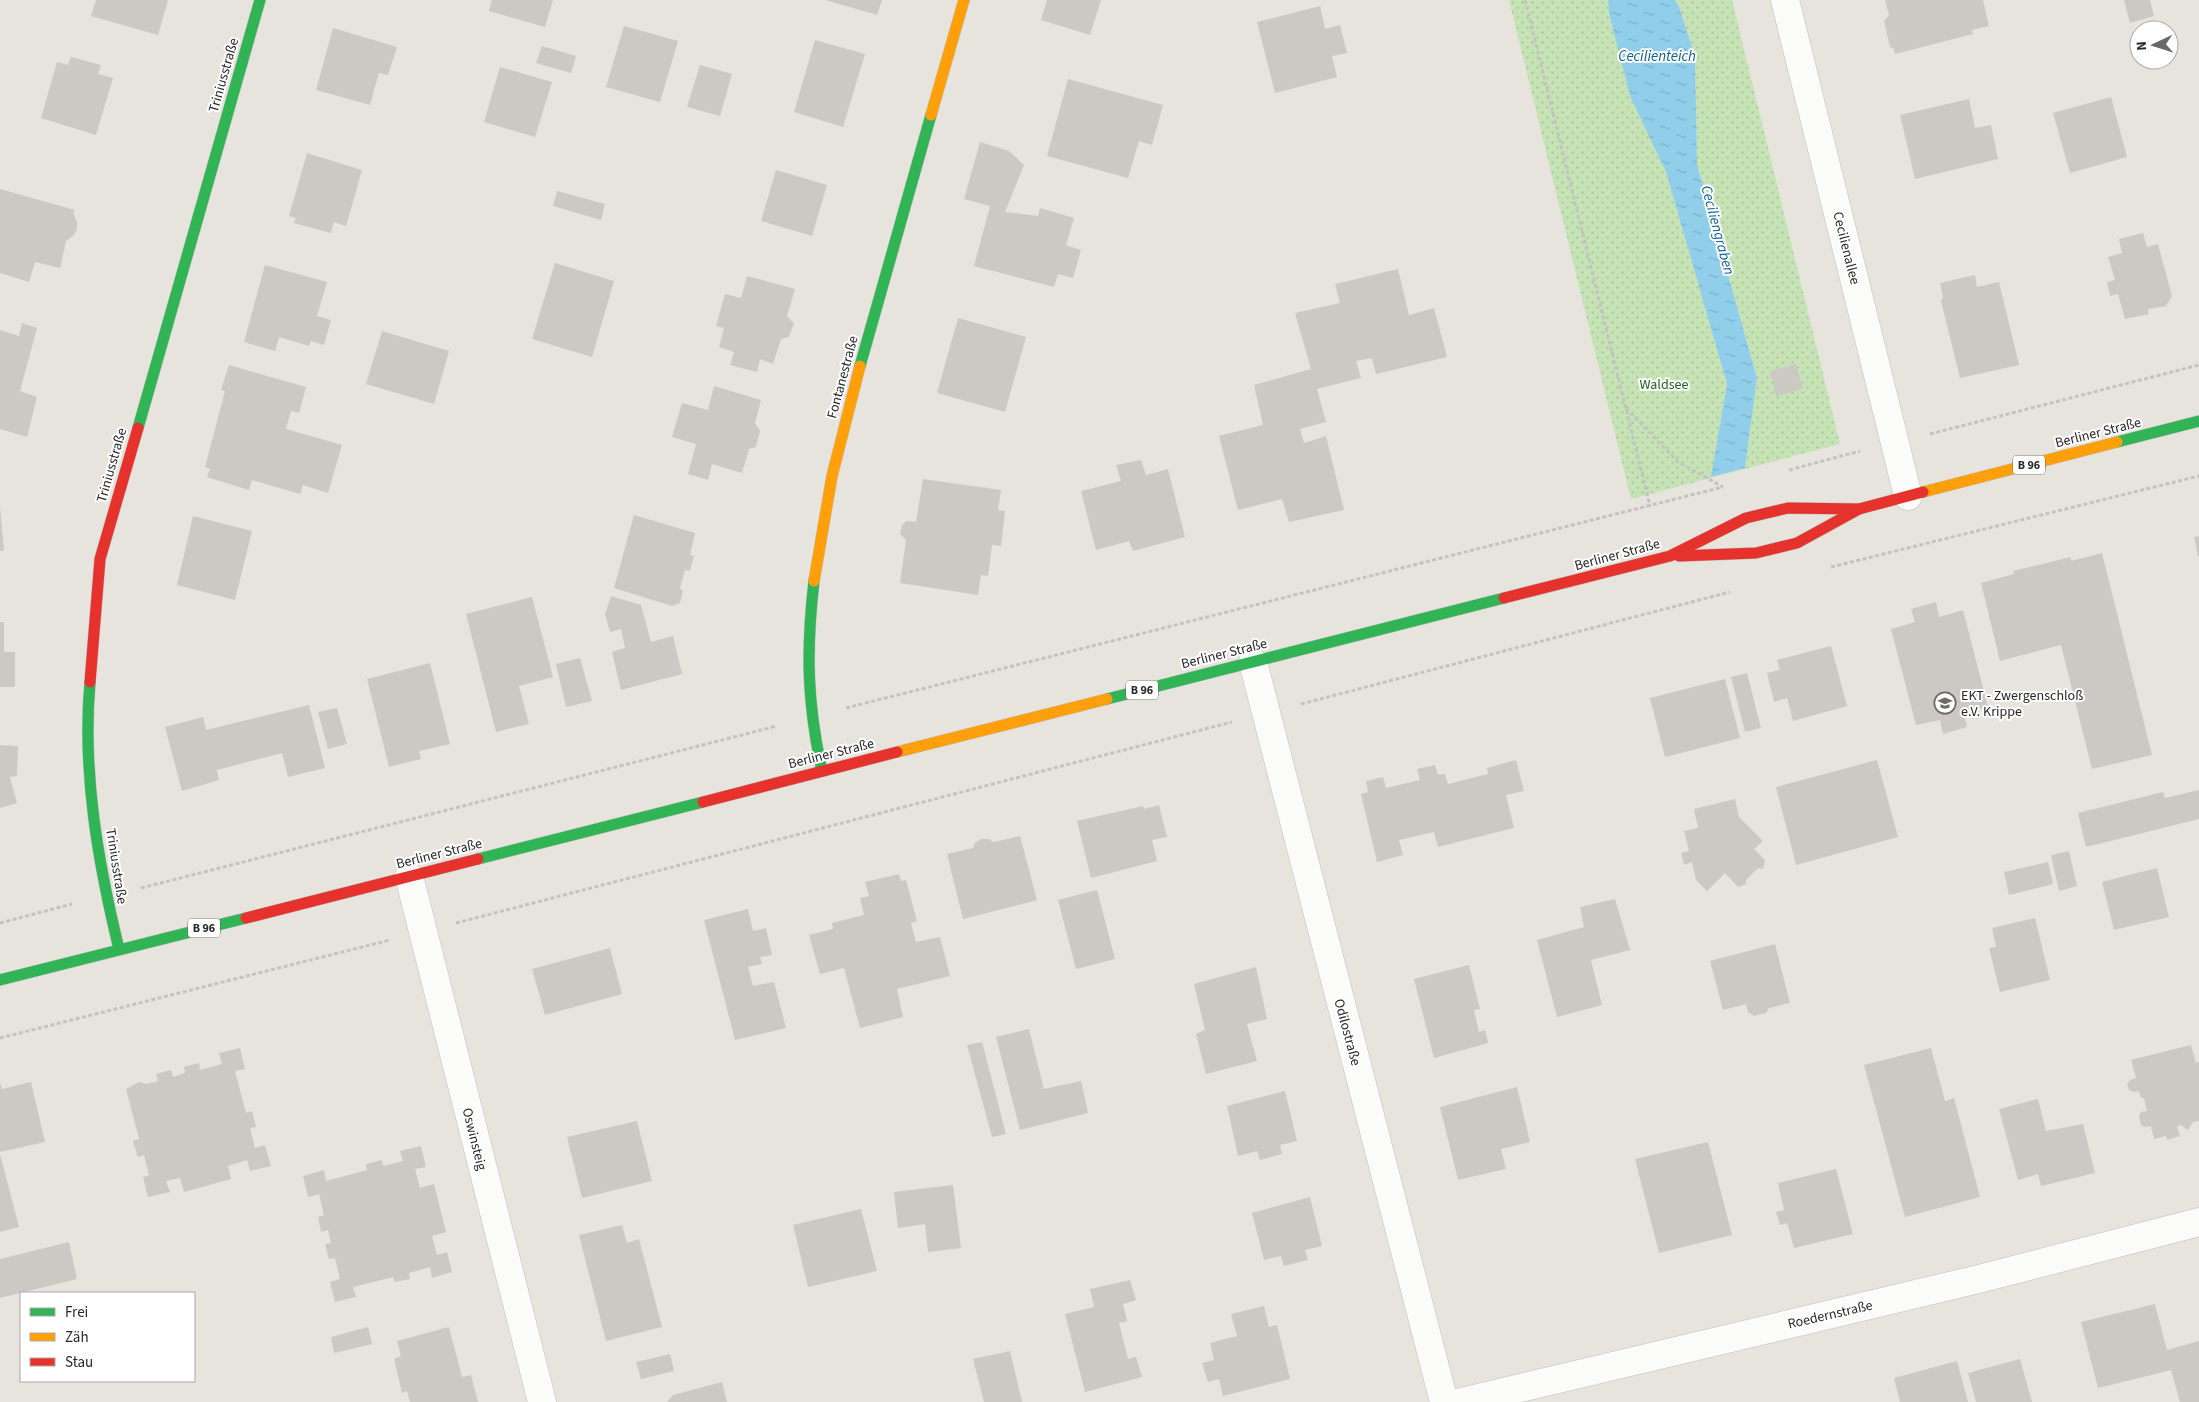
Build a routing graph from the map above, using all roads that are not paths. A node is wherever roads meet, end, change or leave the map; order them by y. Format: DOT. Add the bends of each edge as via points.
graph roads {
  1 [pos="260,0"];
  2 [pos="964,0"];
  3 [pos="1786,0"];
  4 [pos="2199,421"];
  5 [pos="1908,496"];
  6 [pos="1859,509"];
  7 [pos="1670,556"];
  8 [pos="1253,662"];
  9 [pos="822,771"];
  10 [pos="409,876"];
  11 [pos="119,949"];
  12 [pos="0,980"];
  13 [pos="2199,1222"];
  14 [pos="542,1402"];
  15 [pos="1444,1402"];
  16 [pos="1461,1402"];
  1 -- 11 [label="main road, Triniusstraße" via="100,559 88,703 92,793 106,897"];
  2 -- 9 [label="main road, Fontanestraße" via="847,413 826,503 812,593 808,662 811,717"];
  3 -- 5 [label="street, Cecilienallee"];
  4 -- 5 [label="main road, Berliner Straße / B 96"];
  5 -- 6 [label="main road, Berliner Straße / B 96"];
  6 -- 7 [label="main road, Berliner Straße / B 96" via="1797,543 1756,553"];
  6 -- 7 [label="main road, Berliner Straße / B 96" via="1788,508 1760,514"];
  7 -- 8 [label="main road, Berliner Straße / B 96"];
  8 -- 9 [label="main road, Berliner Straße / B 96"];
  8 -- 15 [label="street, Odilostraße"];
  9 -- 10 [label="main road, Berliner Straße / B 96"];
  10 -- 11 [label="main road, Berliner Straße / B 96"];
  10 -- 14 [label="street, Oswinsteig"];
  11 -- 12 [label="main road, Berliner Straße / B 96"];
  13 -- 16 [label="street, Roedernstraße" via="1975,1280"];
}
